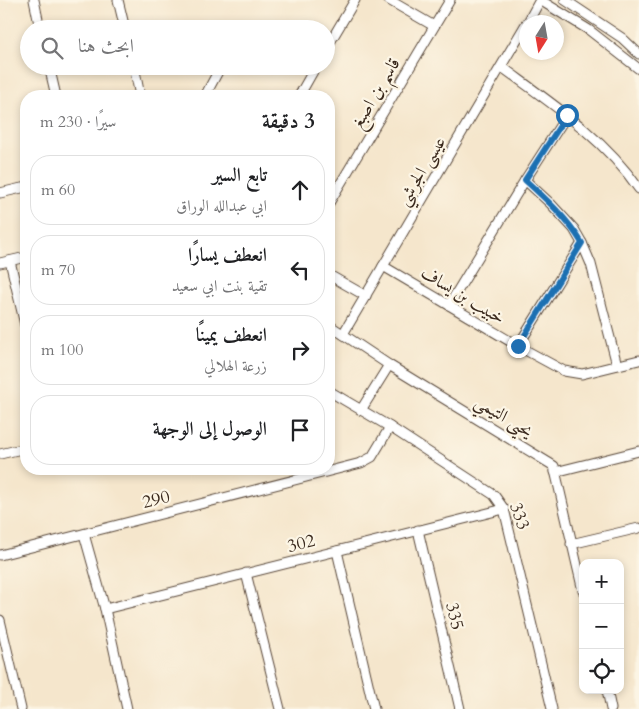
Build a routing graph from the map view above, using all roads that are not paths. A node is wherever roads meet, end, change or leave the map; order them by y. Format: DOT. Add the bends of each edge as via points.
graph roads {
  1 [pos="34,0"];
  2 [pos="118,0"];
  3 [pos="355,0"];
  4 [pos="389,0"];
  5 [pos="450,0"];
  6 [pos="540,0"];
  7 [pos="565,0"];
  8 [pos="532,15"];
  9 [pos="38,20"];
  10 [pos="123,20"];
  11 [pos="434,26"];
  12 [pos="335,34"];
  13 [pos="519,38"];
  14 [pos="639,54"];
  15 [pos="502,67"];
  16 [pos="639,70"];
  17 [pos="51,75"];
  18 [pos="136,75"];
  19 [pos="216,75"];
  20 [pos="311,75"];
  21 [pos="55,90"];
  22 [pos="139,90"];
  23 [pos="208,90"];
  24 [pos="302,90"];
  25 [pos="567,115"];
  26 [pos="525,180"];
  27 [pos="20,188"];
  28 [pos="639,189"];
  29 [pos="335,192"];
  30 [pos="0,193"];
  31 [pos="582,243"];
  32 [pos="20,258"];
  33 [pos="10,261"];
  34 [pos="0,263"];
  35 [pos="383,266"];
  36 [pos="335,278"];
  37 [pos="366,296"];
  38 [pos="20,304"];
  39 [pos="449,305"];
  40 [pos="335,329"];
  41 [pos="343,334"];
  42 [pos="518,346"];
  43 [pos="639,360"];
  44 [pos="389,365"];
  45 [pos="617,365"];
  46 [pos="335,395"];
  47 [pos="361,410"];
  48 [pos="390,428"];
  49 [pos="20,449"];
  50 [pos="639,450"];
  51 [pos="0,454"];
  52 [pos="335,470"];
  53 [pos="555,472"];
  54 [pos="314,475"];
  55 [pos="504,509"];
  56 [pos="639,528"];
  57 [pos="418,530"];
  58 [pos="84,534"];
  59 [pos="571,544"];
  60 [pos="337,551"];
  61 [pos="0,555"];
  62 [pos="246,574"];
  63 [pos="579,575"];
  64 [pos="105,609"];
  65 [pos="0,620"];
  66 [pos="607,694"];
  67 [pos="21,709"];
  68 [pos="127,709"];
  69 [pos="280,709"];
  70 [pos="374,709"];
  71 [pos="460,709"];
  72 [pos="552,709"];
  73 [pos="611,709"];
  1 -- 9 [label="street"];
  2 -- 10 [label="street"];
  3 -- 12 [label="street"];
  4 -- 11 [label="street"];
  5 -- 11 [label="street, قاسم بن اصبغ"];
  6 -- 8 [label="street, عيسى الجرشي"];
  6 -- 16 [label="street" via="589,30"];
  7 -- 14 [label="street" via="622,38"];
  11 -- 29 [label="street, قاسم بن اصبغ"];
  13 -- 15 [label="street, عيسى الجرشي"];
  15 -- 25 [label="street"];
  15 -- 35 [label="street, عيسى الجرشي"];
  17 -- 21 [label="street"];
  18 -- 22 [label="street"];
  19 -- 23 [label="street"];
  20 -- 24 [label="street"];
  25 -- 26 [label="street"];
  25 -- 28 [label="street" via="611,153"];
  26 -- 31 [label="street" via="568,223"];
  26 -- 39 [label="street"];
  27 -- 30 [label="street"];
  31 -- 42 [label="street"];
  31 -- 45 [label="street" via="591,264"];
  32 -- 33 [label="street"];
  33 -- 34 [label="street"];
  33 -- 38 [label="street"];
  35 -- 37 [label="street, عيسى الجرشي"];
  35 -- 39 [label="street, خبيب بن يساف"];
  36 -- 37 [label="street"];
  37 -- 41 [label="street, عيسى الجرشي"];
  39 -- 42 [label="street, خبيب بن يساف"];
  40 -- 41 [label="street, يحيى التيمي"];
  41 -- 44 [label="street, يحيى التيمي"];
  42 -- 45 [label="street, خبيب بن يساف" via="573,374"];
  43 -- 45 [label="street, خبيب بن يساف"];
  44 -- 47 [label="street"];
  44 -- 53 [label="street, يحيى التيمي" via="554,466"];
  46 -- 47 [label="street, 333"];
  47 -- 48 [label="street, 333"];
  48 -- 52 [label="street, 290" via="372,456 361,463"];
  48 -- 55 [label="street, 333" via="494,495"];
  49 -- 51 [label="street"];
  50 -- 53 [label="street"];
  53 -- 59 [label="street"];
  54 -- 58 [label="street, 290"];
  55 -- 57 [label="street, 302"];
  55 -- 72 [label="street, 333"];
  56 -- 59 [label="street"];
  57 -- 60 [label="street, 302"];
  57 -- 71 [label="street, 335"];
  58 -- 61 [label="street, 290"];
  58 -- 64 [label="street"];
  59 -- 63 [label="street"];
  60 -- 62 [label="street, 302"];
  60 -- 70 [label="street"];
  62 -- 64 [label="street, 302"];
  62 -- 69 [label="street"];
  64 -- 68 [label="street"];
  65 -- 67 [label="street"];
  66 -- 73 [label="street"];
}
